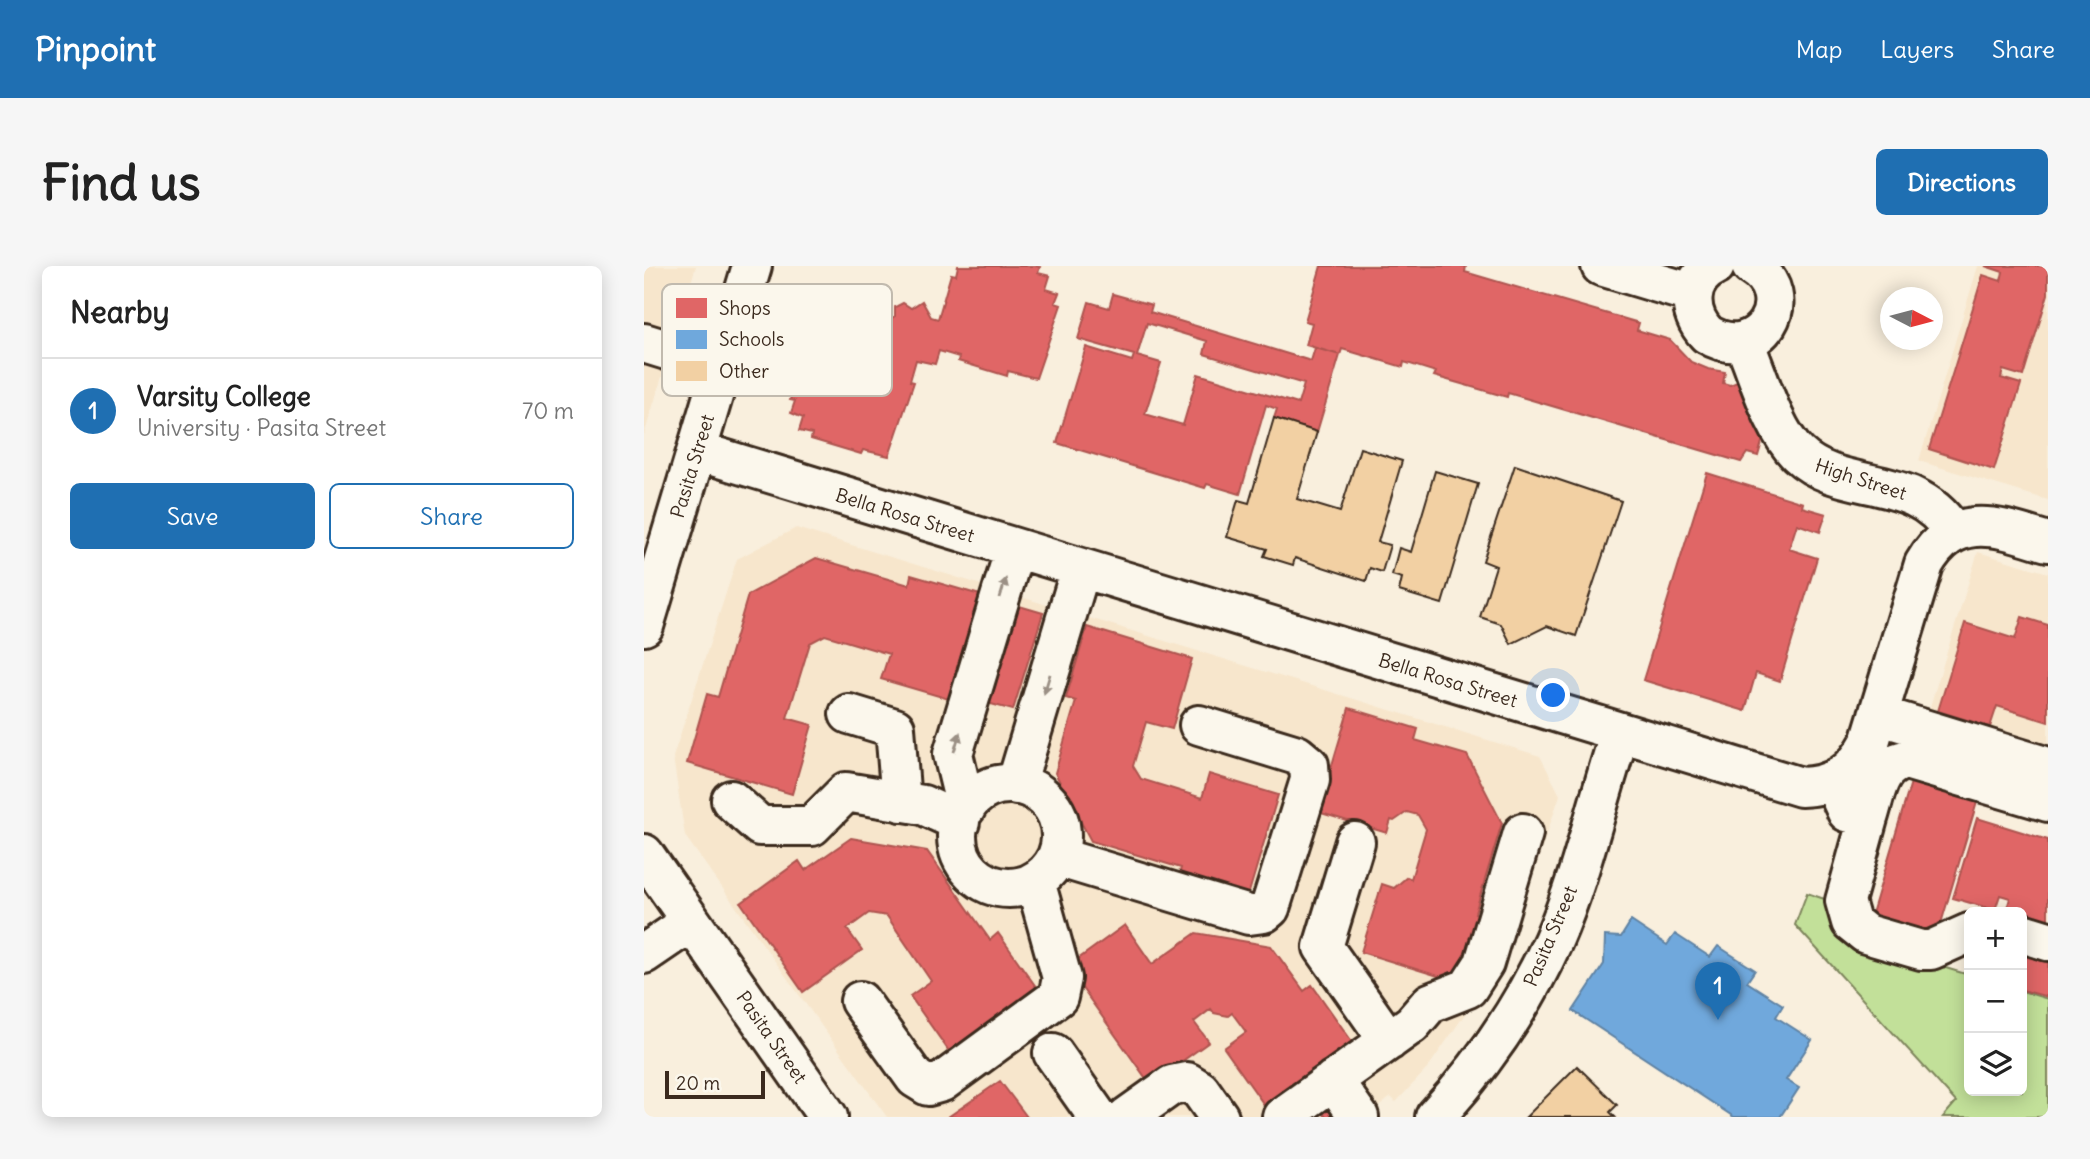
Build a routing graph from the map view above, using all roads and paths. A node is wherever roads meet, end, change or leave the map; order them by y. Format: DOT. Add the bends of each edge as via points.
graph roads {
  1 [pos="752,266"];
  2 [pos="1601,266"];
  3 [pos="1751,266"];
  4 [pos="1704,277"];
  5 [pos="747,284"];
  6 [pos="1744,342"];
  7 [pos="644,343"];
  8 [pos="662,349"];
  9 [pos="713,396"];
  10 [pos="697,451"];
  11 [pos="1953,532"];
  12 [pos="2048,542"];
  13 [pos="1015,548"];
  14 [pos="653,562"];
  15 [pos="1081,568"];
  16 [pos="644,626"];
  17 [pos="849,714"];
  18 [pos="1878,715"];
  19 [pos="1199,725"];
  20 [pos="1620,733"];
  21 [pos="2048,767"];
  22 [pos="1833,781"];
  23 [pos="1016,785"];
  24 [pos="731,800"];
  25 [pos="901,802"];
  26 [pos="2048,802"];
  27 [pos="963,815"];
  28 [pos="1868,818"];
  29 [pos="1522,833"];
  30 [pos="1354,842"];
  31 [pos="644,854"];
  32 [pos="1046,869"];
  33 [pos="691,922"];
  34 [pos="1964,935"];
  35 [pos="2027,935"];
  36 [pos="2048,941"];
  37 [pos="644,954"];
  38 [pos="860,1001"];
  39 [pos="1389,1041"];
  40 [pos="1053,1053"];
  41 [pos="1310,1104"];
  42 [pos="828,1117"];
  43 [pos="1098,1117"];
  44 [pos="1127,1117"];
  45 [pos="1219,1117"];
  46 [pos="1359,1117"];
  47 [pos="1435,1117"];
  1 -- 5 [label="street, Pasita Street"];
  2 -- 4 [label="street" via="1681,290"];
  3 -- 6 [label="street" via="1769,284 1773,307 1764,329"];
  4 -- 6 [label="street" via="1692,308 1707,334 1724,342"];
  6 -- 11 [label="street, High Street" via="1782,432 1798,453 1816,467 1924,500"];
  7 -- 8 [label="street"];
  9 -- 10 [label="street, Pasita Street"];
  10 -- 13 [label="street, Bella Rosa Street"];
  10 -- 14 [label="street, Pasita Street"];
  11 -- 12 [label="street" via="1987,525"];
  11 -- 18 [label="street" via="1931,551 1924,564"];
  13 -- 15 [label="street, Bella Rosa Street"];
  27 -- 13 [label="street, one-way" via="953,754"];
  14 -- 16 [label="street, Pasita Street"];
  15 -- 20 [label="street, Bella Rosa Street"];
  15 -- 23 [label="street, one-way"];
  17 -- 25 [label="street" via="895,728"];
  18 -- 21 [label="street"];
  18 -- 22 [label="street" via="1861,758"];
  19 -- 32 [label="street" via="1297,755 1309,765 1310,780 1270,908 1249,915"];
  20 -- 22 [label="street, Bella Rosa Street" via="1801,787"];
  20 -- 47 [label="street, Pasita Street" via="1552,941 1488,1053"];
  22 -- 28 [label="street" via="1847,812"];
  23 -- 27 [label="street" via="988,789"];
  23 -- 32 [label="street" via="1039,794 1056,814 1061,838"];
  24 -- 25 [label="street" via="754,823 769,827 812,826 846,792"];
  25 -- 27 [label="street"];
  26 -- 28 [label="street" via="1906,760 1883,772"];
  27 -- 32 [label="street" via="960,851 974,875 999,887 1014,888"];
  28 -- 34 [label="street" via="1845,901 1851,922 1866,934 1920,950"];
  29 -- 39 [label="street" via="1484,963 1468,988 1430,1003"];
  30 -- 39 [label="street" via="1323,947"];
  31 -- 33 [label="street, Pasita Street"];
  32 -- 38 [label="street" via="1062,978 1052,1005 942,1082 928,1086 915,1077"];
  33 -- 37 [label="street"];
  33 -- 42 [label="street, Pasita Street"];
  35 -- 36 [label="street"];
  39 -- 41 [label="street"];
  40 -- 43 [label="street"];
  41 -- 46 [label="street"];
  44 -- 45 [label="street" via="1172,1085 1187,1082 1200,1090"];
}
